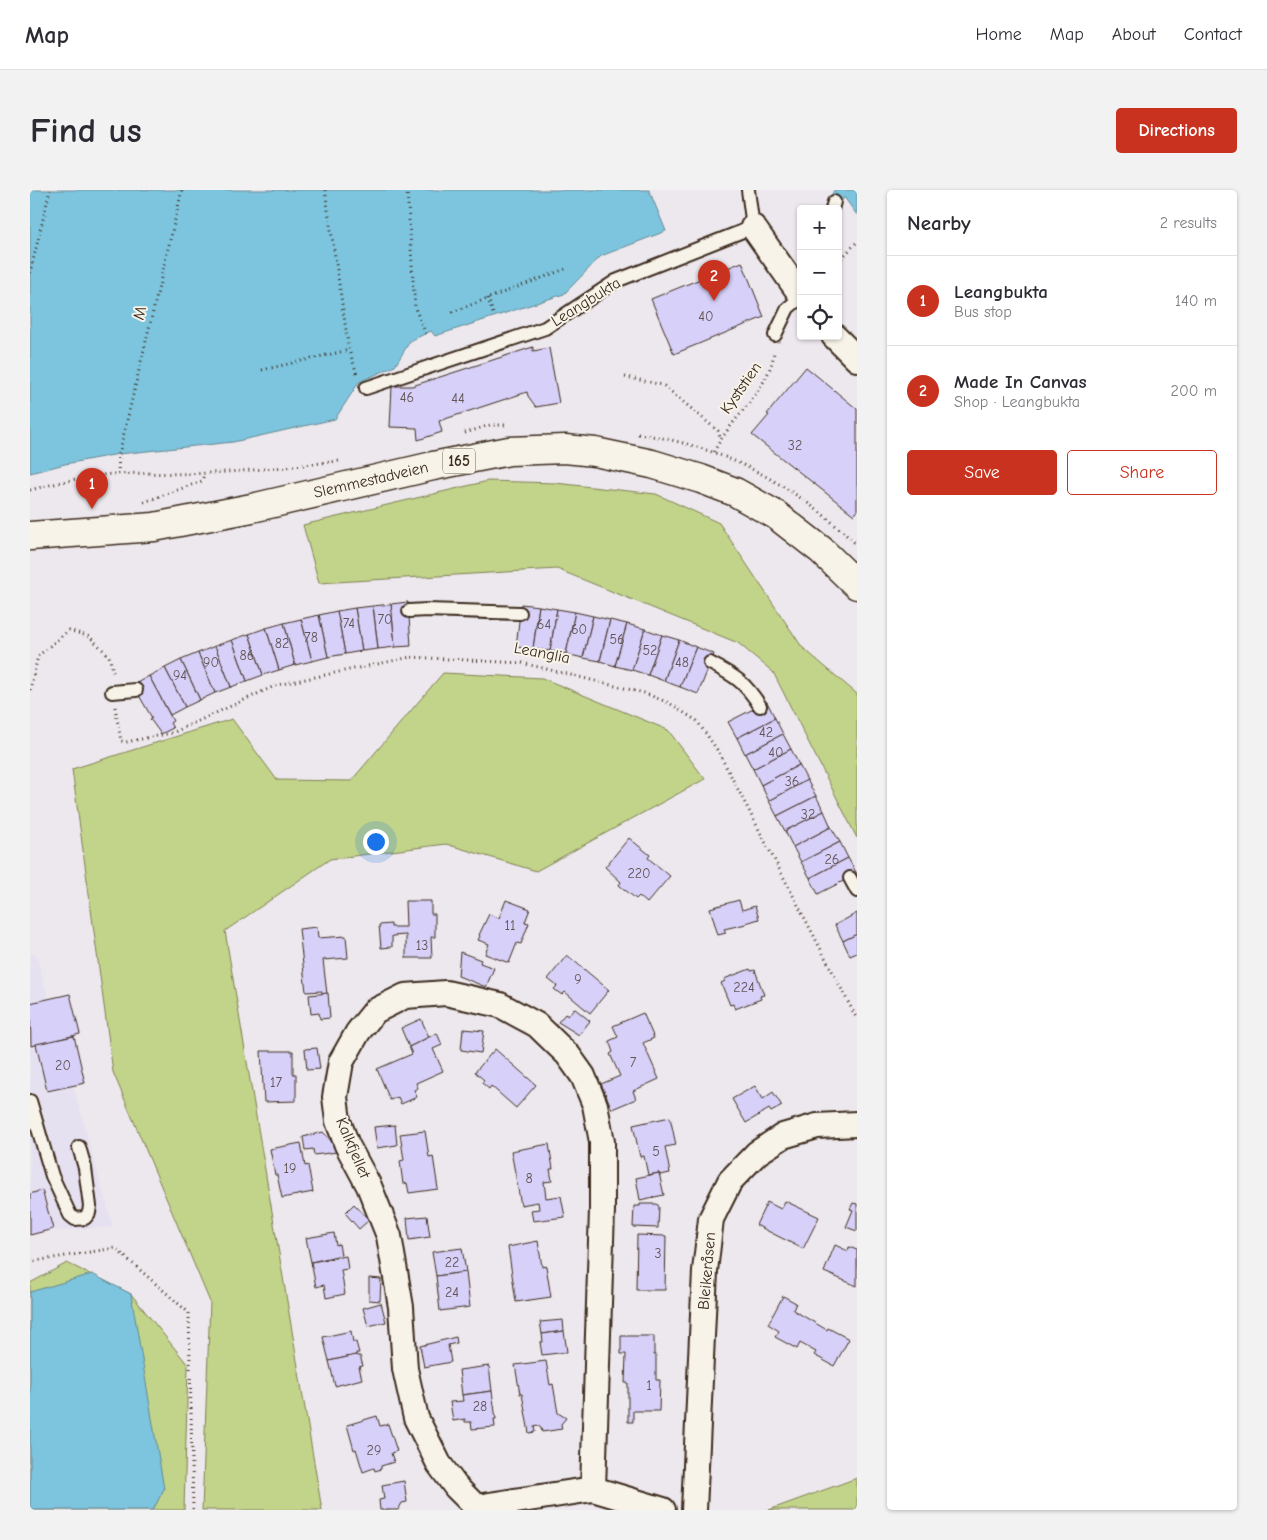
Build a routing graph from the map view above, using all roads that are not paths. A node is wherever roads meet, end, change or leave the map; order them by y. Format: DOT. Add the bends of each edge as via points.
graph roads {
  1 [pos="748,190"];
  2 [pos="753,227"];
  3 [pos="800,295"];
  4 [pos="797,300"];
  5 [pos="775,335"];
  6 [pos="838,340"];
  7 [pos="857,359"];
  8 [pos="363,385"];
  9 [pos="30,536"];
  10 [pos="857,585"];
  11 [pos="409,611"];
  12 [pos="520,613"];
  13 [pos="710,663"];
  14 [pos="136,690"];
  15 [pos="112,692"];
  16 [pos="760,706"];
  17 [pos="850,878"];
  18 [pos="857,891"];
  19 [pos="30,1102"];
  20 [pos="857,1124"];
  21 [pos="79,1147"];
  22 [pos="593,1489"];
  23 [pos="475,1508"];
  24 [pos="662,1510"];
  25 [pos="694,1510"];
  1 -- 2 [label="lane"];
  2 -- 3 [label="street"];
  2 -- 8 [label="lane, Leangbukta" via="616,281 545,328"];
  4 -- 5 [label="lane" via="788,308"];
  6 -- 7 [label="street"];
  9 -- 10 [label="main road, Slemmestadveien / 165" via="154,527 509,451 565,449 652,464 735,492 776,515 821,550"];
  11 -- 12 [label="lane"];
  13 -- 16 [label="lane" via="734,675"];
  14 -- 15 [label="lane"];
  17 -- 18 [label="lane"];
  19 -- 21 [label="lane" via="52,1176 70,1215 85,1218 90,1206"];
  20 -- 25 [label="street, Bleikeråsen" via="816,1126 783,1136 757,1153 730,1181 711,1219 705,1271"];
  22 -- 23 [label="street, Kalkfjellet"];
  22 -- 23 [label="street, Kalkfjellet" via="602,1210 602,1142 595,1105 583,1076 568,1055 537,1025 500,1005 446,993 405,996 375,1011 341,1062 335,1097 338,1121 390,1236 401,1307 404,1369 416,1418 439,1464"];
  22 -- 24 [label="street, Kalkfjellet"];
}
